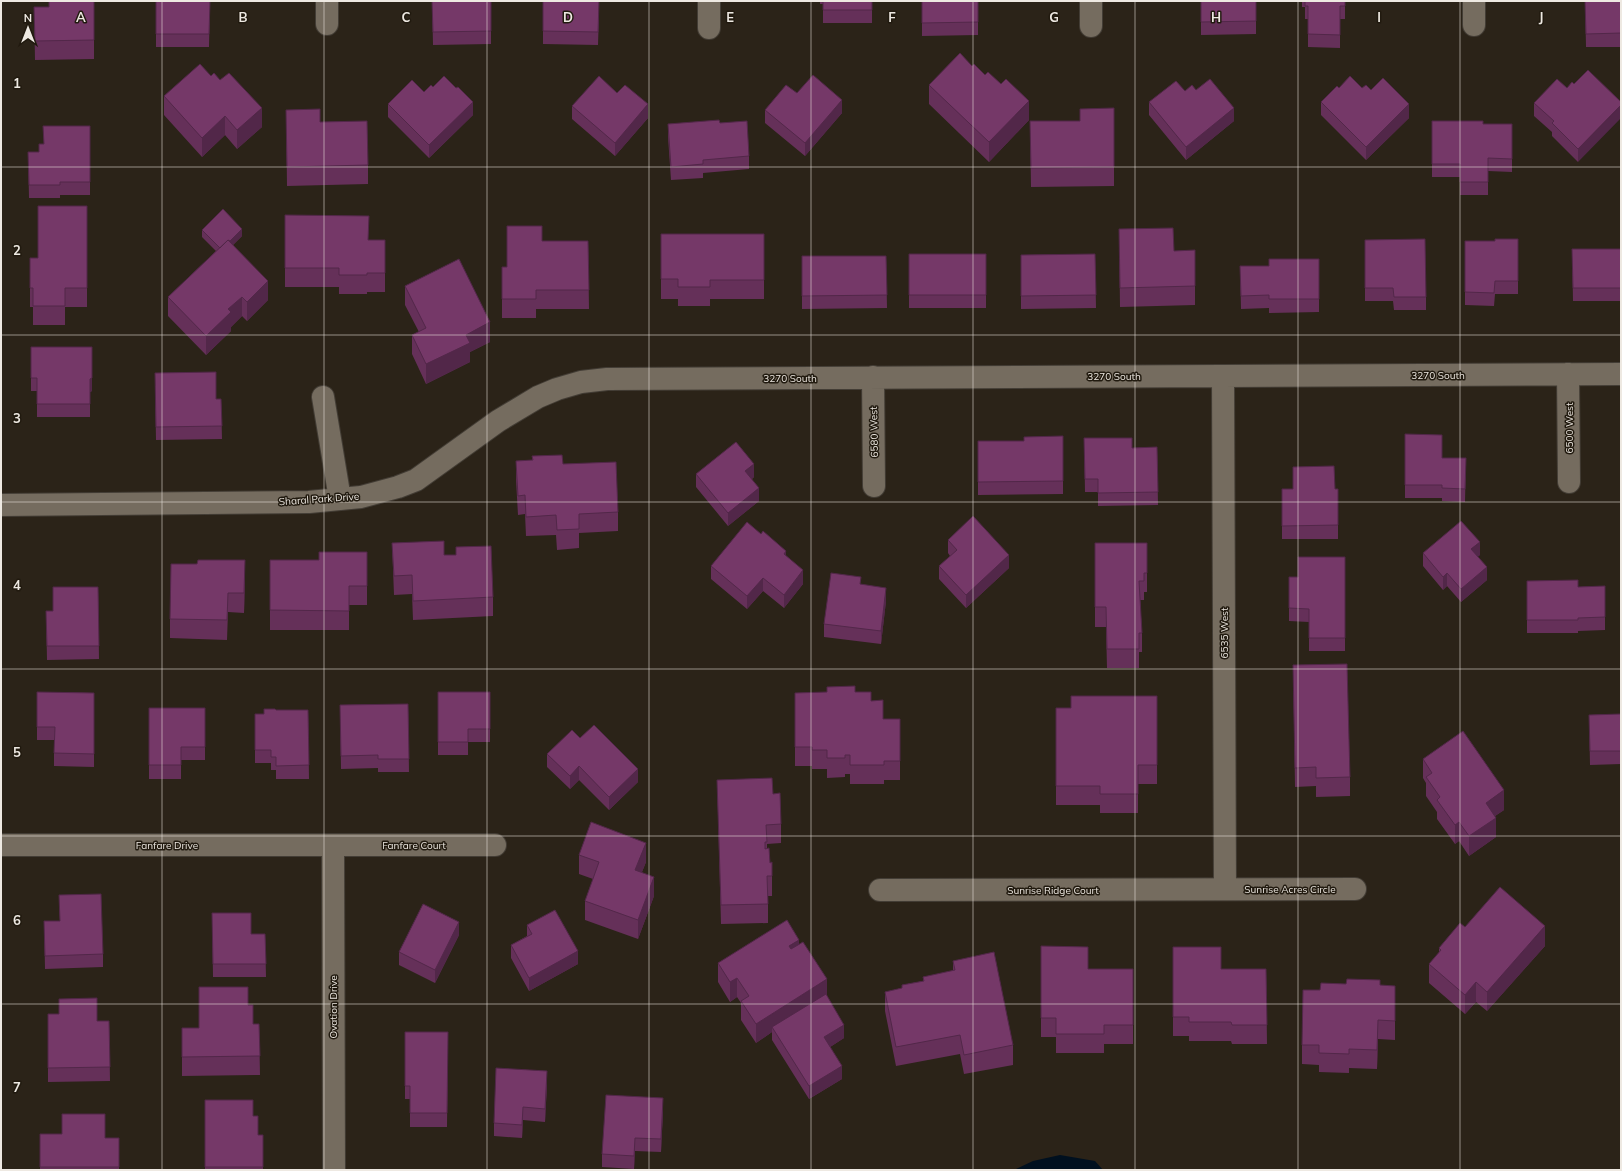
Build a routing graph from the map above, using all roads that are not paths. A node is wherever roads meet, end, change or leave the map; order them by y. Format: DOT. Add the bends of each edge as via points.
graph roads {
  1 [pos="327,1"];
  2 [pos="709,1"];
  3 [pos="1091,1"];
  4 [pos="1474,1"];
  5 [pos="327,24"];
  6 [pos="1474,25"];
  7 [pos="1091,26"];
  8 [pos="709,28"];
  9 [pos="1568,374"];
  10 [pos="1621,374"];
  11 [pos="1222,376"];
  12 [pos="873,377"];
  13 [pos="607,379"];
  14 [pos="323,397"];
  15 [pos="1569,482"];
  16 [pos="874,486"];
  17 [pos="340,499"];
  18 [pos="1,505"];
  19 [pos="1,845"];
  20 [pos="333,845"];
  21 [pos="495,845"];
  22 [pos="1225,889"];
  23 [pos="1356,889"];
  24 [pos="880,890"];
  25 [pos="334,1170"];
  1 -- 5 [label="street"];
  2 -- 8 [label="street"];
  3 -- 7 [label="street"];
  4 -- 6 [label="street"];
  9 -- 10 [label="street, 3270 South"];
  9 -- 11 [label="street, 3270 South"];
  9 -- 15 [label="street, 6500 West"];
  11 -- 12 [label="street, 3270 South"];
  11 -- 22 [label="street, 6535 West"];
  12 -- 13 [label="street, 3270 South"];
  12 -- 16 [label="street, 6580 West"];
  13 -- 17 [label="street, Sharal Park Drive" via="581,382 538,397 498,421 416,480 380,493"];
  14 -- 17 [label="street"];
  17 -- 18 [label="street, Sharal Park Drive" via="309,502"];
  19 -- 20 [label="street, Fanfare Drive"];
  20 -- 21 [label="street, Fanfare Court"];
  20 -- 25 [label="street, Ovation Drive"];
  22 -- 23 [label="street, Sunrise Acres Circle"];
  22 -- 24 [label="street, Sunrise Ridge Court"];
}
